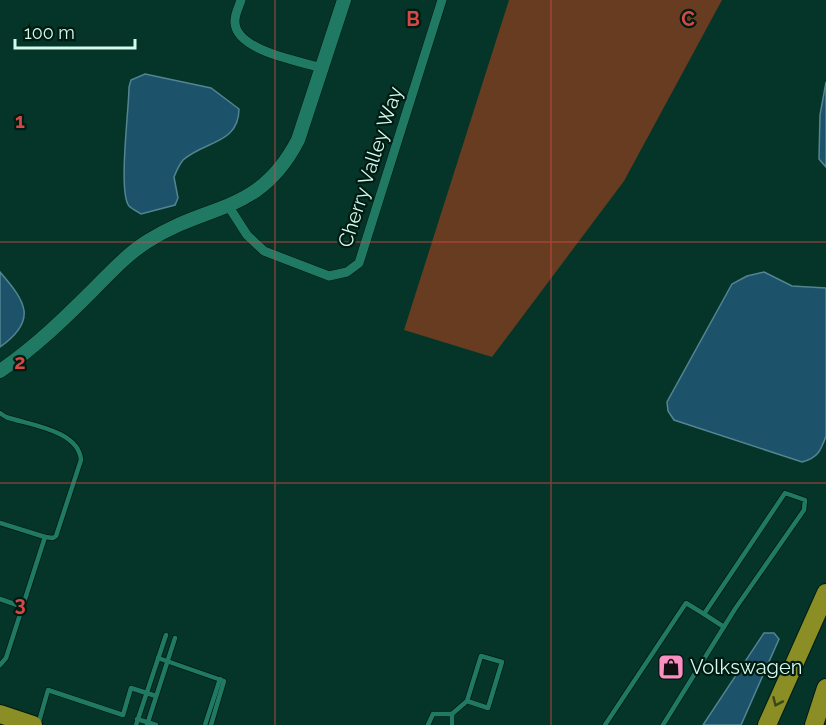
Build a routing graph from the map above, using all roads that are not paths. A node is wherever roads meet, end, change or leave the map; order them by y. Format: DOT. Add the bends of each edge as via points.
graph roads {
  1 [pos="241,0"];
  2 [pos="344,0"];
  3 [pos="442,0"];
  4 [pos="322,68"];
  5 [pos="229,207"];
  6 [pos="0,370"];
  7 [pos="0,413"];
  8 [pos="0,523"];
  9 [pos="45,537"];
  10 [pos="826,593"];
  11 [pos="0,599"];
  12 [pos="23,607"];
  13 [pos="704,614"];
  14 [pos="724,627"];
  15 [pos="166,635"];
  16 [pos="175,638"];
  17 [pos="158,658"];
  18 [pos="167,661"];
  19 [pos="0,665"];
  20 [pos="220,679"];
  21 [pos="826,688"];
  22 [pos="146,692"];
  23 [pos="156,696"];
  24 [pos="467,701"];
  25 [pos="0,714"];
  26 [pos="452,714"];
  27 [pos="136,722"];
  28 [pos="147,724"];
  29 [pos="607,724"];
  30 [pos="33,725"];
  31 [pos="38,725"];
  32 [pos="156,725"];
  33 [pos="206,725"];
  34 [pos="211,725"];
  35 [pos="428,725"];
  36 [pos="452,725"];
  37 [pos="663,725"];
  38 [pos="767,725"];
  39 [pos="814,725"];
  1 -- 4 [label="street" via="235,22 237,31 252,47"];
  2 -- 4 [label="street"];
  3 -- 5 [label="street, Cherry Valley Way" via="359,263 330,276 264,251 247,235"];
  4 -- 5 [label="street" via="291,154 266,183"];
  5 -- 6 [label="street" via="169,228 146,242 17,360"];
  7 -- 9 [label="lane" via="63,436 80,452 81,460 56,536"];
  8 -- 9 [label="lane"];
  9 -- 12 [label="lane"];
  10 -- 38 [label="highway, one-way"];
  11 -- 12 [label="lane"];
  12 -- 19 [label="lane"];
  13 -- 14 [label="lane"];
  13 -- 14 [label="lane" via="785,493 805,500 804,510"];
  13 -- 29 [label="lane" via="686,603"];
  14 -- 37 [label="lane"];
  15 -- 17 [label="lane"];
  16 -- 18 [label="lane"];
  17 -- 18 [label="lane"];
  17 -- 22 [label="lane"];
  18 -- 20 [label="lane"];
  18 -- 23 [label="lane"];
  20 -- 33 [label="lane"];
  20 -- 34 [label="lane" via="224,687"];
  21 -- 39 [label="highway"];
  22 -- 23 [label="lane"];
  22 -- 27 [label="lane"];
  22 -- 31 [label="lane" via="131,688 123,715 48,690"];
  23 -- 28 [label="lane"];
  24 -- 24 [label="lane" via="488,708 502,663 481,656"];
  24 -- 26 [label="lane"];
  25 -- 30 [label="highway"];
  26 -- 35 [label="lane" via="433,714"];
  26 -- 36 [label="lane"];
  27 -- 28 [label="lane"];
  28 -- 32 [label="lane"];
}
